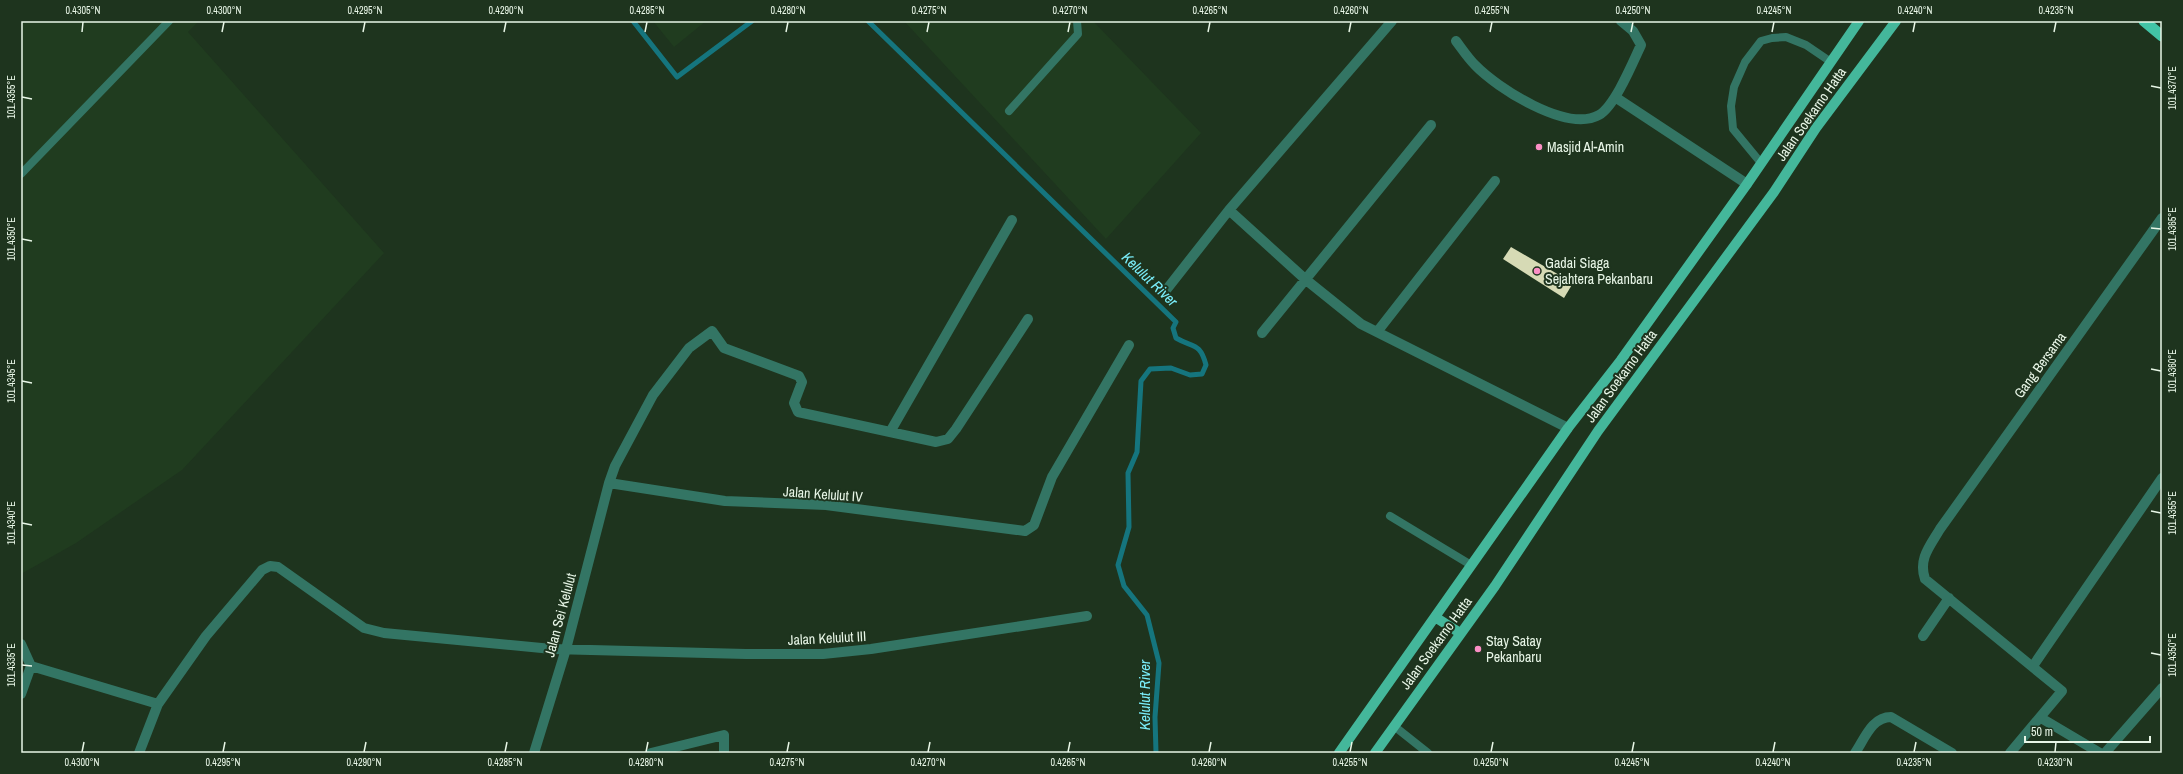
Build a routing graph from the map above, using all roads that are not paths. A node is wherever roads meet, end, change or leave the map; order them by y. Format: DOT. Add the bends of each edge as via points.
graph roads {
  1 [pos="1077,21"];
  2 [pos="1392,21"];
  3 [pos="1621,21"];
  4 [pos="1859,21"];
  5 [pos="1896,21"];
  6 [pos="2144,21"];
  7 [pos="168,22"];
  8 [pos="2162,36"];
  9 [pos="1456,41"];
  10 [pos="1831,62"];
  11 [pos="1615,97"];
  12 [pos="1009,111"];
  13 [pos="1431,125"];
  14 [pos="1761,163"];
  15 [pos="21,174"];
  16 [pos="1495,181"];
  17 [pos="1747,184"];
  18 [pos="1229,210"];
  19 [pos="2162,218"];
  20 [pos="1012,220"];
  21 [pos="1305,279"];
  22 [pos="1163,294"];
  23 [pos="1028,319"];
  24 [pos="1377,332"];
  25 [pos="1262,333"];
  26 [pos="1129,345"];
  27 [pos="1568,428"];
  28 [pos="890,432"];
  29 [pos="2162,478"];
  30 [pos="609,483"];
  31 [pos="1390,516"];
  32 [pos="1471,565"];
  33 [pos="1949,598"];
  34 [pos="1087,616"];
  35 [pos="1435,616"];
  36 [pos="1460,633"];
  37 [pos="1923,636"];
  38 [pos="21,644"];
  39 [pos="566,649"];
  40 [pos="31,666"];
  41 [pos="2033,666"];
  42 [pos="2162,688"];
  43 [pos="21,694"];
  44 [pos="158,704"];
  45 [pos="2041,718"];
  46 [pos="1394,726"];
  47 [pos="139,753"];
  48 [pos="534,753"];
  49 [pos="651,753"];
  50 [pos="724,753"];
  51 [pos="1339,753"];
  52 [pos="1375,753"];
  53 [pos="1428,753"];
  54 [pos="1855,753"];
  55 [pos="1952,753"];
  56 [pos="2010,753"];
  57 [pos="2100,753"];
  58 [pos="2105,753"];
  1 -- 12 [label="lane" via="1078,34"];
  2 -- 18 [label="street"];
  3 -- 11 [label="street" via="1633,31 1641,45"];
  4 -- 10 [label="main road, Jalan Soekarno Hatta"];
  5 -- 36 [label="main road, Jalan Soekarno Hatta" via="1598,431"];
  6 -- 8 [label="highway"];
  7 -- 15 [label="lane"];
  9 -- 11 [label="street" via="1475,65 1507,91 1532,105 1562,116 1584,119 1600,115"];
  10 -- 14 [label="main road, Jalan Soekarno Hatta"];
  10 -- 14 [label="lane" via="1806,45 1786,37 1761,41 1745,62 1734,87 1731,106 1733,129"];
  11 -- 17 [label="street"];
  13 -- 21 [label="street"];
  14 -- 17 [label="main road, Jalan Soekarno Hatta"];
  16 -- 24 [label="street"];
  17 -- 27 [label="main road, Jalan Soekarno Hatta" via="1621,360"];
  18 -- 21 [label="street"];
  18 -- 22 [label="street"];
  19 -- 33 [label="street, Gang Bersama" via="1940,529 1924,557 1922,569 1925,579"];
  20 -- 28 [label="street"];
  21 -- 24 [label="street" via="1361,324"];
  21 -- 25 [label="street"];
  23 -- 28 [label="street" via="948,439 936,442"];
  24 -- 27 [label="street"];
  26 -- 30 [label="street, Jalan Kelulut IV" via="1052,477 1034,525 1025,531 826,506 725,501"];
  27 -- 32 [label="main road, Jalan Soekarno Hatta"];
  28 -- 30 [label="street, Jalan Sei Kelulut" via="798,412 794,403 802,382 800,376 724,348 712,331 689,348 653,395 615,466"];
  29 -- 41 [label="street"];
  30 -- 39 [label="street, Jalan Sei Kelulut"];
  31 -- 32 [label="lane"];
  32 -- 35 [label="main road, Jalan Soekarno Hatta"];
  33 -- 37 [label="street"];
  33 -- 41 [label="street, Gang Bersama"];
  34 -- 39 [label="street, Jalan Kelulut III" via="823,654"];
  35 -- 36 [label="main road"];
  35 -- 51 [label="main road, Jalan Soekarno Hatta"];
  36 -- 46 [label="main road, Jalan Soekarno Hatta"];
  38 -- 40 [label="street"];
  39 -- 44 [label="street, Jalan Kelulut III" via="384,633 364,628 278,567 270,566 262,570 206,636"];
  39 -- 48 [label="street, Jalan Sei Kelulut"];
  40 -- 43 [label="street"];
  40 -- 44 [label="street"];
  41 -- 45 [label="street, Gang Bersama" via="2062,691"];
  42 -- 58 [label="street"];
  44 -- 47 [label="street, Jalan Kelulut III"];
  45 -- 56 [label="street"];
  45 -- 57 [label="street"];
  46 -- 52 [label="main road, Jalan Soekarno Hatta"];
  46 -- 53 [label="lane"];
  49 -- 50 [label="street" via="724,736"];
  54 -- 55 [label="street" via="1875,722 1882,717 1891,717"];
}
